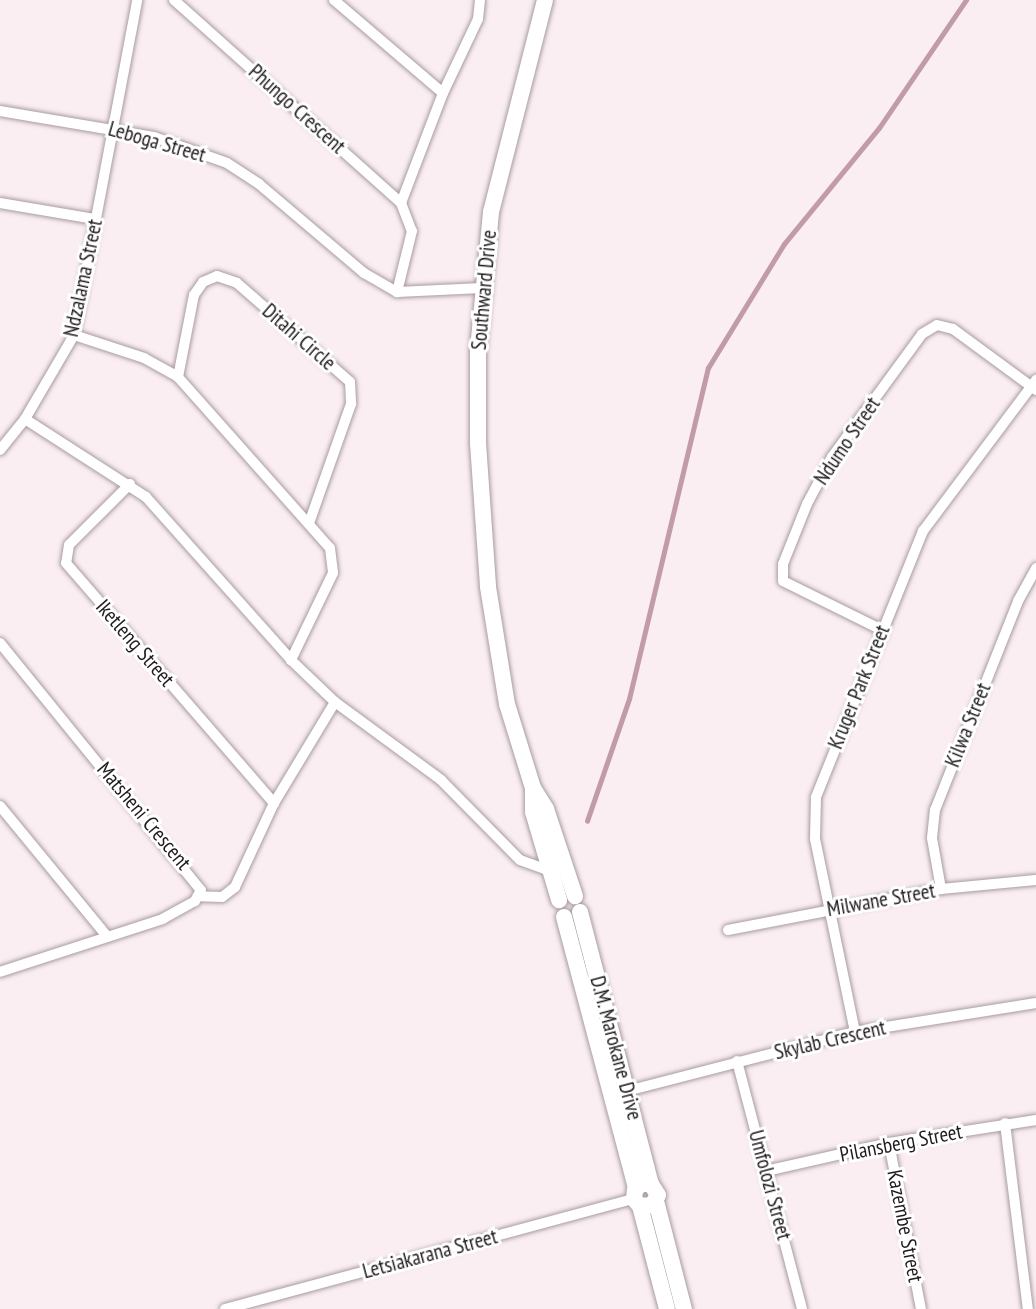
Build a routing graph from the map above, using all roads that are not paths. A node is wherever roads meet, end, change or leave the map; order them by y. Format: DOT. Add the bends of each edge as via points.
graph roads {
  1 [pos="137,0"];
  2 [pos="174,0"];
  3 [pos="334,0"];
  4 [pos="480,0"];
  5 [pos="545,0"];
  6 [pos="443,93"];
  7 [pos="0,111"];
  8 [pos="112,128"];
  9 [pos="401,203"];
  10 [pos="0,204"];
  11 [pos="95,219"];
  12 [pos="482,288"];
  13 [pos="397,292"];
  14 [pos="74,335"];
  15 [pos="178,377"];
  16 [pos="1034,385"];
  17 [pos="25,419"];
  18 [pos="0,450"];
  19 [pos="130,484"];
  20 [pos="309,523"];
  21 [pos="1036,568"];
  22 [pos="488,587"];
  23 [pos="882,630"];
  24 [pos="0,643"];
  25 [pos="291,660"];
  26 [pos="335,702"];
  27 [pos="533,788"];
  28 [pos="274,803"];
  29 [pos="0,806"];
  30 [pos="551,871"];
  31 [pos="1036,880"];
  32 [pos="942,889"];
  33 [pos="199,896"];
  34 [pos="567,898"];
  35 [pos="829,908"];
  36 [pos="572,915"];
  37 [pos="728,930"];
  38 [pos="106,935"];
  39 [pos="2,968"];
  40 [pos="1036,1003"];
  41 [pos="855,1032"];
  42 [pos="737,1061"];
  43 [pos="627,1091"];
  44 [pos="1036,1120"];
  45 [pos="1005,1123"];
  46 [pos="889,1143"];
  47 [pos="766,1171"];
  48 [pos="643,1196"];
  49 [pos="263,1304"];
  50 [pos="225,1309"];
  51 [pos="667,1309"];
  52 [pos="684,1309"];
  53 [pos="802,1309"];
  54 [pos="921,1309"];
  55 [pos="1028,1309"];
  1 -- 8 [label="street"];
  2 -- 9 [label="street, Phungo Crescent"];
  3 -- 6 [label="street"];
  4 -- 6 [label="street" via="478,19"];
  5 -- 12 [label="main road, Southward Drive" via="499,171"];
  6 -- 9 [label="street"];
  7 -- 8 [label="street, Leboga Street"];
  8 -- 11 [label="street, Ndzalama Street"];
  8 -- 13 [label="street, Leboga Street" via="190,148 226,163 259,184 364,273"];
  9 -- 13 [label="street, Phungo Crescent" via="412,225"];
  10 -- 11 [label="street"];
  11 -- 14 [label="street, Ndzalama Street"];
  12 -- 13 [label="street"];
  12 -- 22 [label="main road, Southward Drive" via="478,443"];
  14 -- 15 [label="street" via="144,358"];
  14 -- 17 [label="street, Ndzalama Street"];
  15 -- 20 [label="street"];
  15 -- 20 [label="street, Ditahi Circle" via="194,295 203,282 218,276 237,283 350,382 351,404"];
  16 -- 23 [label="street, Kruger Park Street" via="923,531"];
  16 -- 23 [label="street, Ndumo Street" via="953,329 937,326 922,334 832,457 807,503 783,564 783,581"];
  17 -- 18 [label="street, Ndzalama Street"];
  17 -- 19 [label="street"];
  19 -- 25 [label="street" via="160,510"];
  19 -- 28 [label="street, Iketleng Street" via="69,545 66,563"];
  20 -- 25 [label="street" via="330,548 335,565"];
  21 -- 32 [label="street, Kilwa Street" via="935,810 932,838"];
  22 -- 27 [label="main road, D.M. Marokane Drive" via="507,704"];
  23 -- 35 [label="street, Kruger Park Street" via="816,797 814,827"];
  24 -- 33 [label="street, Matsheni Crescent" via="197,880"];
  25 -- 26 [label="street"];
  26 -- 28 [label="street"];
  26 -- 30 [label="street" via="441,780 520,860"];
  27 -- 30 [label="main road, D.M. Marokane Drive" via="533,812"];
  27 -- 34 [label="main road, D.M. Marokane Drive" via="555,831"];
  28 -- 33 [label="street" via="235,887 222,897"];
  29 -- 38 [label="street"];
  30 -- 34 [label="main road, D.M. Marokane Drive"];
  31 -- 32 [label="street, Milwane Street"];
  32 -- 35 [label="street, Milwane Street"];
  33 -- 38 [label="street, Matsheni Crescent" via="163,919"];
  34 -- 36 [label="main road, D.M. Marokane Drive" via="581,902"];
  35 -- 37 [label="street, Milwane Street"];
  35 -- 41 [label="street, Kruger Park Street"];
  36 -- 43 [label="main road, D.M. Marokane Drive"];
  36 -- 48 [label="main road, D.M. Marokane Drive"];
  38 -- 39 [label="street, Matsheni Crescent"];
  40 -- 41 [label="street, Skylab Crescent"];
  41 -- 42 [label="street, Skylab Crescent"];
  42 -- 43 [label="street, Skylab Crescent"];
  42 -- 47 [label="street, Umfolozi Street"];
  43 -- 48 [label="main road, D.M. Marokane Drive"];
  44 -- 45 [label="street, Pilansberg Street"];
  45 -- 46 [label="street, Pilansberg Street"];
  45 -- 55 [label="street"];
  46 -- 47 [label="street, Pilansberg Street"];
  46 -- 54 [label="street, Kazembe Street"];
  47 -- 53 [label="street, Umfolozi Street"];
  48 -- 49 [label="street, Letsiakarana Street"];
  48 -- 51 [label="main road, D.M. Marokane Drive"];
  48 -- 52 [label="main road, D.M. Marokane Drive"];
  49 -- 50 [label="street, Letsiakarana Street"];
}
